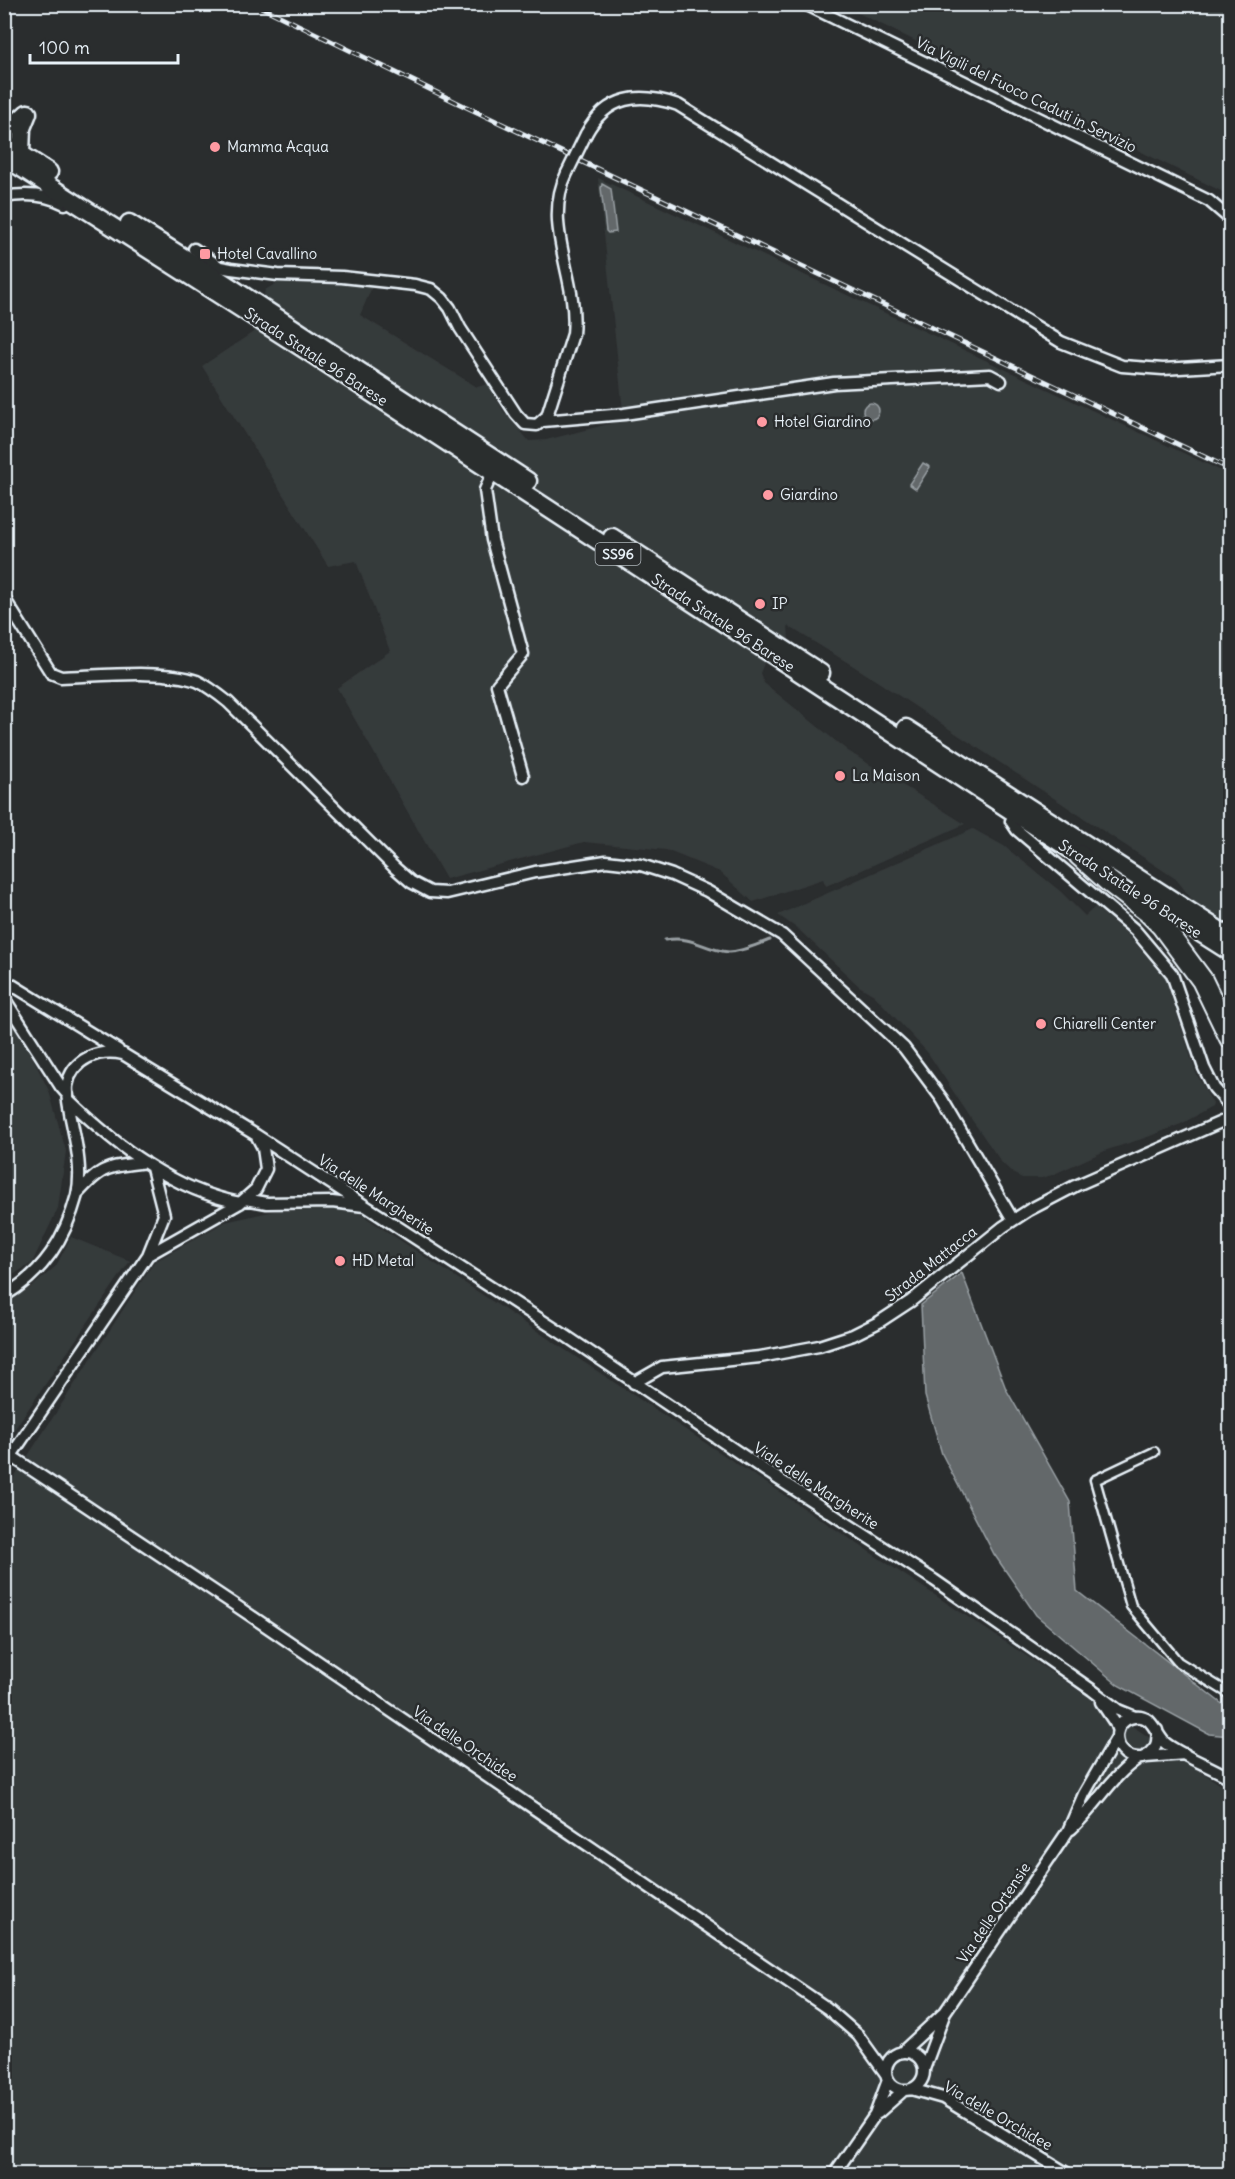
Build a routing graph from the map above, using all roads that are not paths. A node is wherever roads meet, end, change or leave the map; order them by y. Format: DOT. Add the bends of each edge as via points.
graph roads {
  1 [pos="805,4"];
  2 [pos="4,129"];
  3 [pos="4,143"];
  4 [pos="13,155"];
  5 [pos="4,197"];
  6 [pos="1230,219"];
  7 [pos="191,254"];
  8 [pos="159,256"];
  9 [pos="208,260"];
  10 [pos="220,280"];
  11 [pos="1230,365"];
  12 [pos="1001,381"];
  13 [pos="543,421"];
  14 [pos="493,472"];
  15 [pos="4,598"];
  16 [pos="524,776"];
  17 [pos="1016,814"];
  18 [pos="1079,855"];
  19 [pos="1230,938"];
  20 [pos="1230,952"];
  21 [pos="4,980"];
  22 [pos="4,998"];
  23 [pos="1230,1038"];
  24 [pos="123,1053"];
  25 [pos="68,1097"];
  26 [pos="1230,1106"];
  27 [pos="1230,1118"];
  28 [pos="256,1135"];
  29 [pos="149,1165"];
  30 [pos="77,1194"];
  31 [pos="242,1201"];
  32 [pos="367,1207"];
  33 [pos="1013,1220"];
  34 [pos="148,1255"];
  35 [pos="480,1281"];
  36 [pos="4,1296"];
  37 [pos="633,1383"];
  38 [pos="1154,1452"];
  39 [pos="8,1461"];
  40 [pos="1092,1690"];
  41 [pos="1230,1694"];
  42 [pos="1135,1717"];
  43 [pos="1157,1731"];
  44 [pos="1117,1734"];
  45 [pos="1185,1754"];
  46 [pos="1142,1758"];
  47 [pos="1230,1778"];
  48 [pos="1068,1831"];
  49 [pos="945,2012"];
  50 [pos="902,2052"];
  51 [pos="924,2069"];
  52 [pos="887,2077"];
  53 [pos="908,2089"];
  54 [pos="875,2115"];
  55 [pos="834,2175"];
  56 [pos="1068,2175"];
  1 -- 6 [label="street, Via Vigili del Fuoco Caduti in Servizio" via="1209,201"];
  2 -- 4 [label="main road" via="28,113"];
  3 -- 4 [label="main road, Strada Statale 96 Barese / SS96"];
  4 -- 7 [label="main road, Strada Statale 96 Barese / SS96"];
  4 -- 8 [label="main road, Strada Statale 96 Barese / SS96"];
  5 -- 8 [label="street" via="49,196"];
  7 -- 9 [label="main road"];
  7 -- 10 [label="main road, Strada Statale 96 Barese / SS96"];
  8 -- 14 [label="main road, Strada Statale 96 Barese / SS96"];
  9 -- 10 [label="main road"];
  9 -- 13 [label="street" via="231,269 342,277 431,289 450,308 521,421 529,425"];
  10 -- 19 [label="main road, Strada Statale 96 Barese / SS96"];
  11 -- 13 [label="street, bridge" via="1163,369 1122,366 1061,342 678,105 650,97 623,100 603,111 594,120 560,186 556,216 571,287 573,334"];
  12 -- 13 [label="street" via="990,375 834,383 624,414"];
  14 -- 16 [label="street" via="485,490 492,540 523,654 497,685"];
  14 -- 17 [label="main road, Strada Statale 96 Barese / SS96"];
  15 -- 33 [label="street" via="51,673 61,677 165,675 199,682 212,690 395,868 430,892 447,893 535,872 606,861 641,865 707,891 782,935 904,1048 942,1099"];
  17 -- 18 [label="main road, Strada Statale 96 Barese / SS96"];
  17 -- 26 [label="street" via="1011,821 1017,830 1135,930 1172,974 1204,1068 1214,1088"];
  18 -- 20 [label="main road, Strada Statale 96 Barese / SS96"];
  18 -- 23 [label="highway" via="1168,933 1205,986"];
  21 -- 24 [label="street, Via delle Margherite"];
  22 -- 25 [label="street"];
  24 -- 25 [label="street" via="95,1053 84,1060 68,1085"];
  24 -- 28 [label="street, Via delle Margherite"];
  25 -- 29 [label="street" via="113,1139"];
  25 -- 30 [label="street" via="78,1159"];
  27 -- 33 [label="street, Strada Mattacca" via="1075,1186"];
  28 -- 31 [label="street" via="263,1148 266,1169 256,1188"];
  28 -- 32 [label="street, Via delle Margherite"];
  29 -- 30 [label="street" via="114,1165 94,1175"];
  29 -- 31 [label="street" via="207,1196"];
  29 -- 34 [label="street" via="164,1215"];
  30 -- 36 [label="street" via="47,1261"];
  31 -- 32 [label="street" via="332,1202"];
  31 -- 34 [label="street"];
  32 -- 35 [label="street, Via delle Margherite"];
  33 -- 37 [label="street, Strada Mattacca" via="910,1301 853,1335 760,1357 662,1367"];
  34 -- 39 [label="street"];
  35 -- 37 [label="street, Viale delle Margherite"];
  37 -- 40 [label="street, Viale delle Margherite" via="934,1580"];
  38 -- 41 [label="street" via="1095,1480 1131,1606 1178,1662"];
  39 -- 52 [label="street, Via delle Orchidee" via="238,1607 827,2008 858,2035"];
  40 -- 42 [label="street, Viale delle Margherite" via="1118,1710"];
  40 -- 44 [label="street" via="1115,1723"];
  42 -- 43 [label="street" via="1148,1720"];
  42 -- 44 [label="street" via="1124,1722"];
  43 -- 45 [label="street" via="1165,1743"];
  43 -- 46 [label="street" via="1157,1743 1151,1754"];
  44 -- 46 [label="street" via="1123,1753"];
  44 -- 48 [label="street, Via delle Ortensie"];
  45 -- 46 [label="street"];
  45 -- 47 [label="street"];
  46 -- 48 [label="street, Via delle Ortensie" via="1129,1765"];
  48 -- 49 [label="street, Via delle Ortensie"];
  49 -- 50 [label="street, Via delle Ortensie"];
  49 -- 51 [label="street, Via delle Ortensie"];
  50 -- 51 [label="street" via="914,2054"];
  50 -- 52 [label="street" via="888,2061"];
  51 -- 53 [label="street" via="921,2081"];
  52 -- 53 [label="street, Via delle Orchidee" via="892,2086"];
  52 -- 54 [label="street"];
  53 -- 54 [label="street"];
  53 -- 56 [label="street, Via delle Orchidee" via="943,2098"];
  54 -- 55 [label="street"];
}
